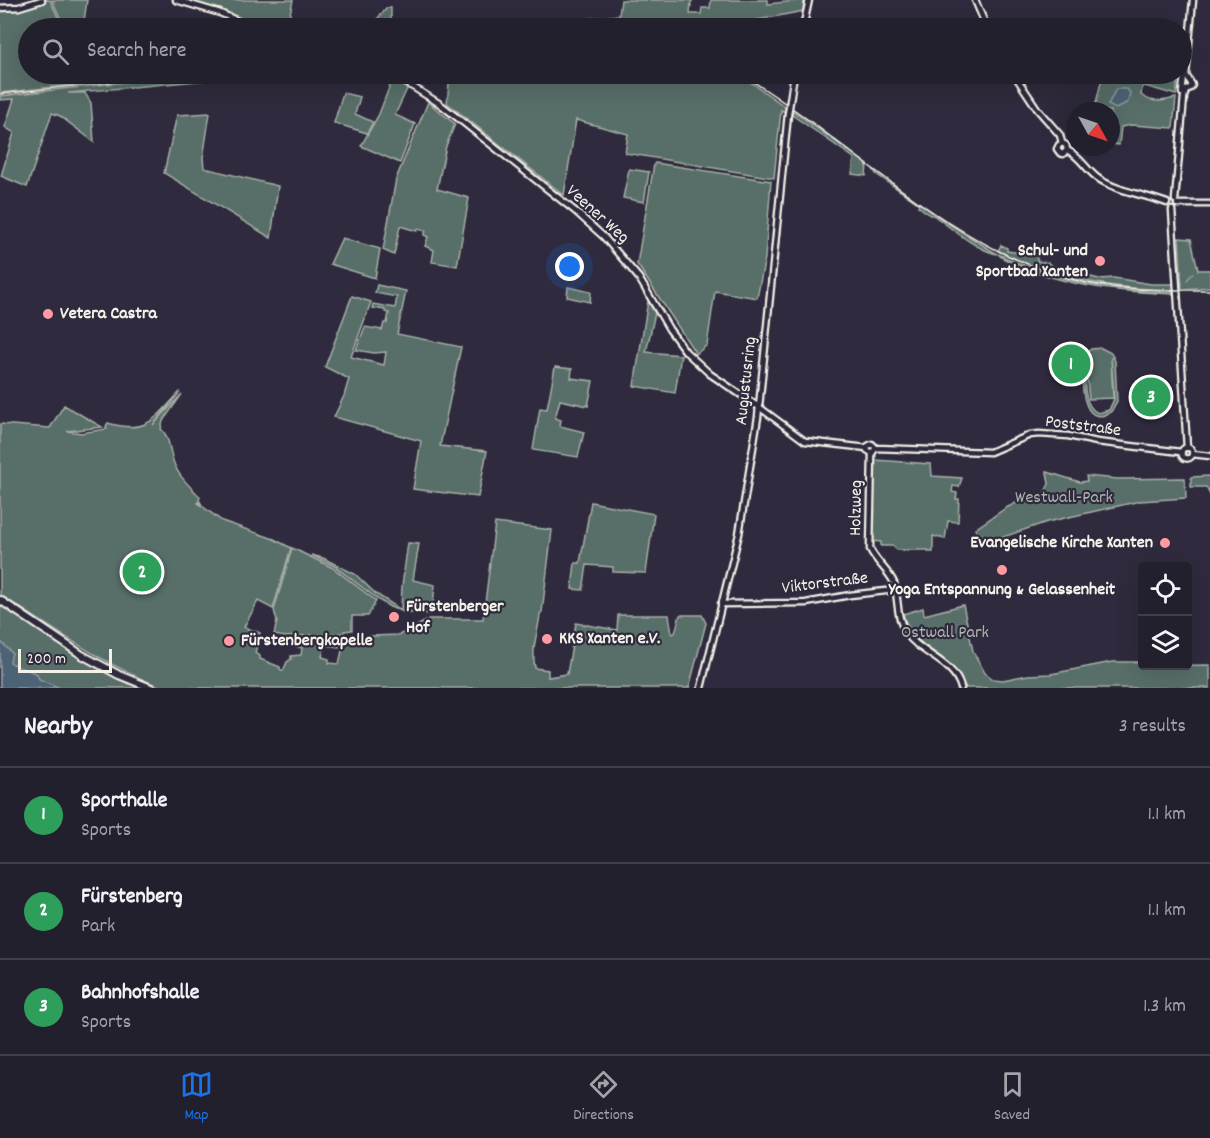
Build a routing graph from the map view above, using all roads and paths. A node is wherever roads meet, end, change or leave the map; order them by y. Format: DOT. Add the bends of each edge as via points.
graph roads {
  1 [pos="42,0"];
  2 [pos="176,0"];
  3 [pos="809,0"];
  4 [pos="975,0"];
  5 [pos="1192,0"];
  6 [pos="0,8"];
  7 [pos="231,18"];
  8 [pos="805,18"];
  9 [pos="983,18"];
  10 [pos="1190,18"];
  11 [pos="407,84"];
  12 [pos="793,84"];
  13 [pos="1021,84"];
  14 [pos="1182,84"];
  15 [pos="1191,84"];
  16 [pos="1185,89"];
  17 [pos="1062,143"];
  18 [pos="1066,145"];
  19 [pos="1066,151"];
  20 [pos="1076,156"];
  21 [pos="1172,202"];
  22 [pos="1210,204"];
  23 [pos="1172,210"];
  24 [pos="759,407"];
  25 [pos="867,448"];
  26 [pos="876,448"];
  27 [pos="1187,448"];
  28 [pos="872,453"];
  29 [pos="1181,453"];
  30 [pos="1192,454"];
  31 [pos="1210,456"];
  32 [pos="895,590"];
  33 [pos="0,600"];
  34 [pos="721,604"];
  35 [pos="151,688"];
  36 [pos="701,688"];
  37 [pos="961,688"];
  1 -- 6 [label="street"];
  2 -- 7 [label="street"];
  3 -- 8 [label="street"];
  4 -- 9 [label="street"];
  5 -- 10 [label="street"];
  11 -- 24 [label="street, Veener Weg" via="440,104 593,226 633,268 686,352 710,374"];
  12 -- 24 [label="street, Augustusring, bridge"];
  13 -- 17 [label="street"];
  14 -- 16 [label="street"];
  15 -- 16 [label="street"];
  16 -- 21 [label="street" via="1181,97"];
  17 -- 18 [label="street"];
  17 -- 19 [label="street" via="1058,152"];
  20 -- 21 [label="street" via="1105,182"];
  21 -- 22 [label="street"];
  21 -- 23 [label="street"];
  21 -- 23 [label="street" via="1168,208"];
  23 -- 27 [label="street"];
  24 -- 25 [label="street, Poststraße" via="805,441"];
  24 -- 34 [label="street, Augustusring" via="739,534"];
  25 -- 26 [label="street, Poststraße" via="872,444"];
  25 -- 28 [label="street"];
  26 -- 28 [label="street"];
  26 -- 29 [label="street, Poststraße" via="990,452 1039,434"];
  27 -- 29 [label="street"];
  27 -- 30 [label="street"];
  28 -- 32 [label="street, Holzweg" via="869,542"];
  29 -- 30 [label="street" via="1187,459"];
  30 -- 31 [label="street"];
  32 -- 34 [label="street, Viktorstraße" via="806,603"];
  32 -- 37 [label="street, Holzweg" via="906,633 952,672"];
  33 -- 35 [label="main road" via="82,655"];
  34 -- 36 [label="street, Augustusring"];
}
